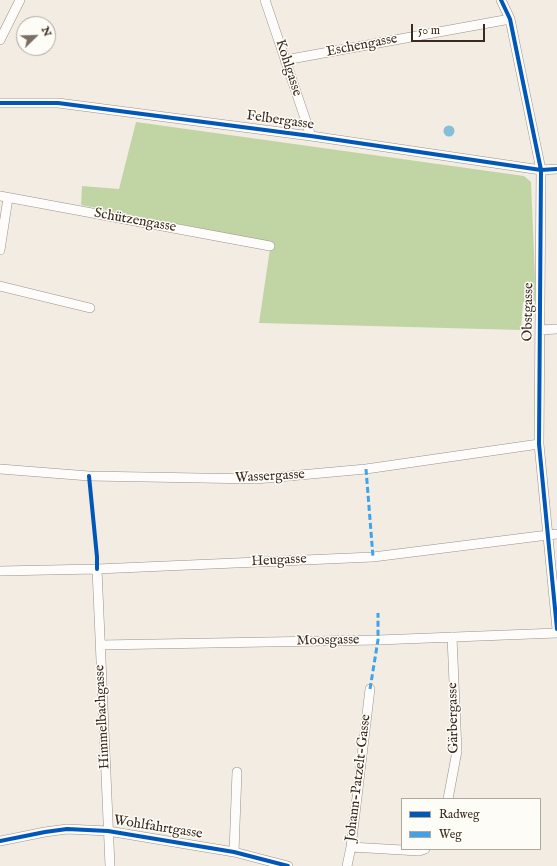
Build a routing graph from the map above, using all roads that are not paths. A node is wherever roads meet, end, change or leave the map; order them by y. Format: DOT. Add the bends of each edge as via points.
graph roads {
  1 [pos="20,0"];
  2 [pos="265,0"];
  3 [pos="501,0"];
  4 [pos="510,19"];
  5 [pos="0,40"];
  6 [pos="285,60"];
  7 [pos="0,103"];
  8 [pos="311,136"];
  9 [pos="557,169"];
  10 [pos="541,170"];
  11 [pos="4,197"];
  12 [pos="270,246"];
  13 [pos="0,250"];
  14 [pos="0,286"];
  15 [pos="90,308"];
  16 [pos="557,329"];
  17 [pos="540,330"];
  18 [pos="539,444"];
  19 [pos="0,469"];
  20 [pos="553,534"];
  21 [pos="97,569"];
  22 [pos="0,571"];
  23 [pos="557,629"];
  24 [pos="557,633"];
  25 [pos="452,637"];
  26 [pos="100,645"];
  27 [pos="370,689"];
  28 [pos="237,772"];
  29 [pos="448,798"];
  30 [pos="108,831"];
  31 [pos="0,841"];
  32 [pos="351,847"];
  33 [pos="401,850"];
  34 [pos="402,850"];
  35 [pos="422,850"];
  36 [pos="234,852"];
  37 [pos="110,866"];
  38 [pos="288,866"];
  39 [pos="348,866"];
  1 -- 5 [label="street"];
  2 -- 6 [label="street, Kohlgasse"];
  3 -- 4 [label="street, Obstgasse"];
  4 -- 6 [label="street, Eschengasse"];
  4 -- 10 [label="street, Obstgasse"];
  6 -- 8 [label="street, Kohlgasse"];
  7 -- 8 [label="street, Felbergasse" via="58,103"];
  8 -- 10 [label="street, Felbergasse"];
  9 -- 10 [label="street, Felbergasse"];
  10 -- 17 [label="street, Obstgasse"];
  11 -- 12 [label="street, Schützengasse"];
  11 -- 13 [label="street"];
  14 -- 15 [label="street"];
  16 -- 17 [label="street"];
  17 -- 18 [label="street, Obstgasse"];
  18 -- 19 [label="street, Wassergasse" via="366,469 256,479 89,476"];
  18 -- 20 [label="street, Obstgasse"];
  20 -- 21 [label="street, Heugasse" via="373,557"];
  20 -- 23 [label="street, Obstgasse"];
  21 -- 22 [label="street, Heugasse"];
  21 -- 26 [label="street, Himmelbachgasse"];
  24 -- 25 [label="street, Moosgasse"];
  25 -- 26 [label="street, Moosgasse"];
  25 -- 29 [label="street, Gärbergasse" via="457,752"];
  26 -- 30 [label="street, Himmelbachgasse"];
  27 -- 32 [label="street, Johann-Patzelt-Gasse"];
  28 -- 36 [label="street"];
  30 -- 31 [label="street, Wohlfahrtgasse" via="45,832"];
  30 -- 36 [label="street, Wohlfahrtgasse"];
  30 -- 37 [label="street, Himmelbachgasse"];
  32 -- 33 [label="street"];
  32 -- 39 [label="street, Johann-Patzelt-Gasse"];
  34 -- 35 [label="street"];
  36 -- 38 [label="street, Wohlfahrtgasse"];
}
